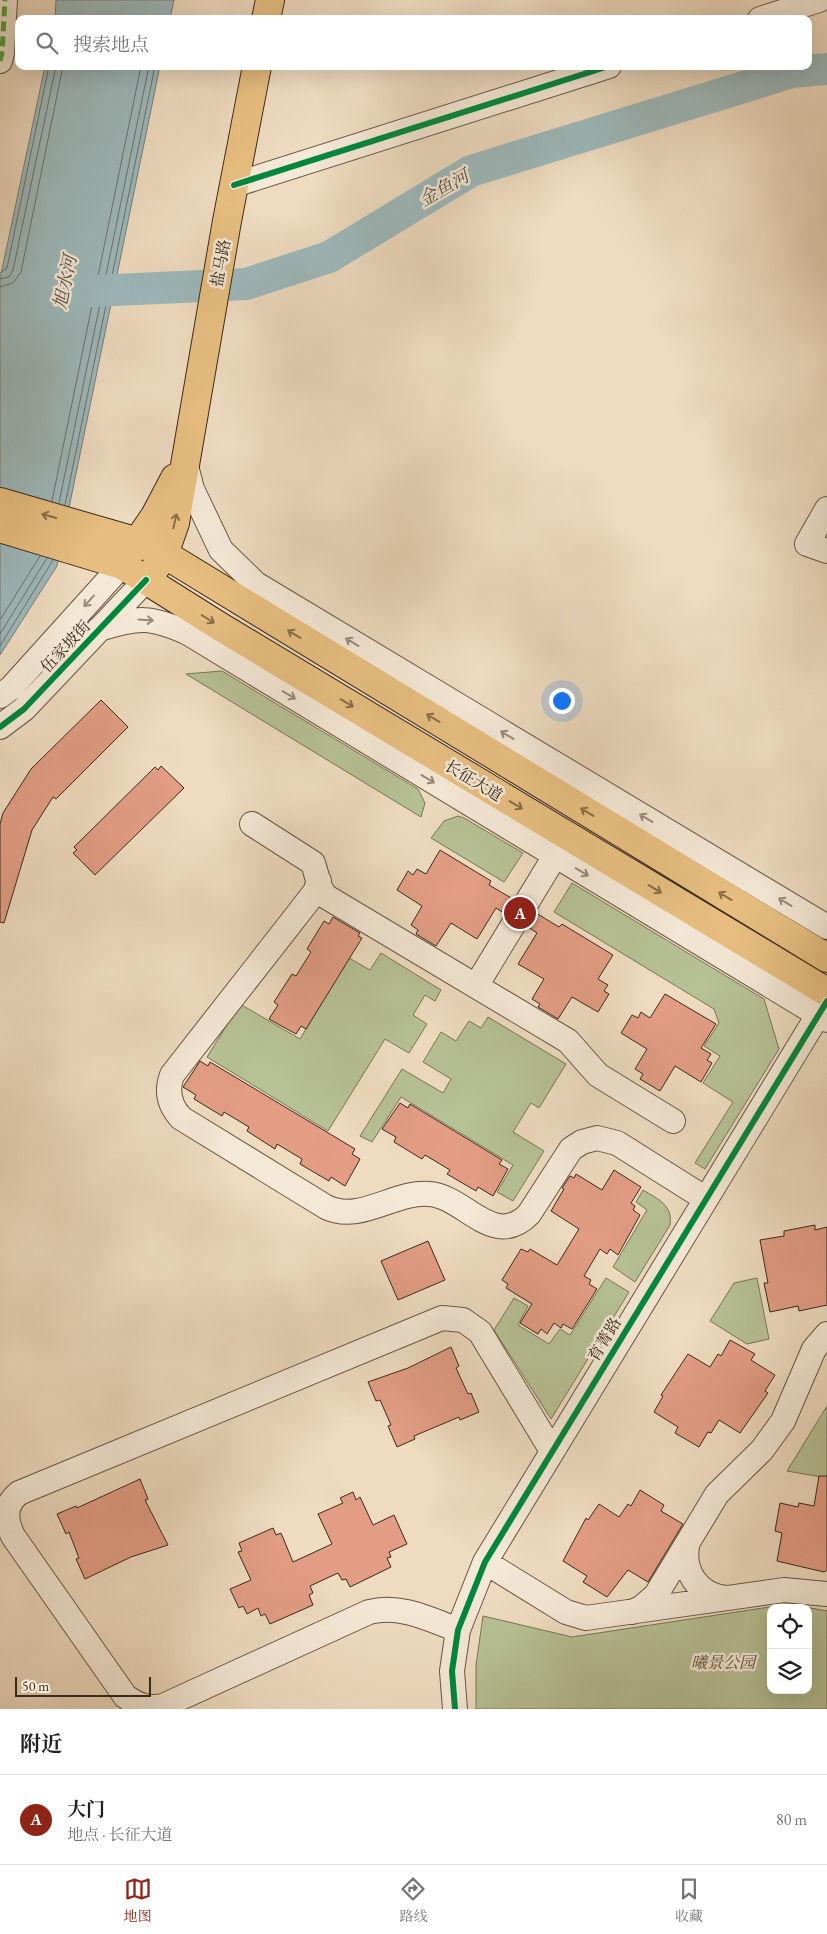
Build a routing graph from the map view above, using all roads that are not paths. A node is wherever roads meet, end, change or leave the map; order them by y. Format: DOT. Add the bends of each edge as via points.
graph roads {
  1 [pos="4,0"];
  2 [pos="270,0"];
  3 [pos="819,0"];
  4 [pos="267,15"];
  5 [pos="772,15"];
  6 [pos="0,61"];
  7 [pos="256,70"];
  8 [pos="597,70"];
  9 [pos="234,185"];
  10 [pos="185,460"];
  11 [pos="0,502"];
  12 [pos="827,509"];
  13 [pos="0,528"];
  14 [pos="92,541"];
  15 [pos="138,542"];
  16 [pos="827,550"];
  17 [pos="164,554"];
  18 [pos="122,565"];
  19 [pos="146,580"];
  20 [pos="99,629"];
  21 [pos="0,696"];
  22 [pos="0,727"];
  23 [pos="252,824"];
  24 [pos="555,856"];
  25 [pos="319,881"];
  26 [pos="335,902"];
  27 [pos="299,913"];
  28 [pos="827,927"];
  29 [pos="827,958"];
  30 [pos="476,986"];
  31 [pos="825,1007"];
  32 [pos="674,1121"];
  33 [pos="706,1199"];
  34 [pos="827,1334"];
  35 [pos="552,1451"];
  36 [pos="688,1542"];
  37 [pos="486,1562"];
  38 [pos="827,1594"];
  39 [pos="731,1598"];
  40 [pos="631,1613"];
  41 [pos="458,1630"];
  42 [pos="455,1709"];
  1 -- 6 [label="street"];
  2 -- 4 [label="main road"];
  3 -- 5 [label="street"];
  7 -- 9 [label="main road, 盐马路"];
  8 -- 9 [label="street"];
  9 -- 10 [label="main road, 盐马路"];
  10 -- 15 [label="main road"];
  17 -- 10 [label="main road, 盐马路, one-way" via="175,523"];
  28 -- 10 [label="street, one-way" via="256,584 221,550 192,489"];
  14 -- 11 [label="main road, one-way"];
  12 -- 16 [label="street" via="807,544"];
  13 -- 14 [label="main road"];
  14 -- 15 [label="main road, 长征大道"];
  14 -- 18 [label="main road, 长征大道"];
  15 -- 17 [label="main road, 长征大道"];
  15 -- 18 [label="main road"];
  17 -- 19 [label="main road, 盐马路"];
  29 -- 17 [label="main road, 长征大道, one-way"];
  18 -- 19 [label="main road, 长征大道"];
  18 -- 21 [label="street, 伍家坡街, one-way" via="11,688"];
  19 -- 20 [label="street, 伍家坡街"];
  19 -- 31 [label="main road, 长征大道, one-way"];
  20 -- 22 [label="street, 伍家坡街" via="24,709"];
  20 -- 24 [label="street, one-way" via="133,619 161,621 188,633"];
  23 -- 25 [label="street" via="308,858 316,868"];
  24 -- 30 [label="street"];
  24 -- 31 [label="street, one-way"];
  25 -- 26 [label="street" via="325,896"];
  25 -- 27 [label="street"];
  26 -- 27 [label="street" via="318,902"];
  26 -- 30 [label="street"];
  27 -- 33 [label="street" via="172,1075 169,1097 173,1109 186,1122 326,1207 340,1212 353,1212 431,1194 489,1224 510,1226 530,1214 571,1149 597,1138 617,1143"];
  30 -- 32 [label="street" via="568,1042 598,1075"];
  31 -- 33 [label="street, 育菁路"];
  33 -- 35 [label="street, 育菁路"];
  34 -- 36 [label="street" via="814,1349 783,1421 754,1459 722,1487"];
  35 -- 37 [label="street, 育菁路"];
  35 -- 41 [label="street" via="480,1332 463,1320 442,1318 19,1493 7,1507 7,1525 13,1536 125,1696 142,1706 163,1706 381,1609 411,1613"];
  36 -- 39 [label="street" via="687,1568 695,1582 711,1595"];
  36 -- 40 [label="street" via="652,1600"];
  37 -- 40 [label="street" via="571,1615 594,1618"];
  37 -- 41 [label="street, 育菁路"];
  38 -- 39 [label="street" via="784,1590"];
  39 -- 40 [label="street"];
  41 -- 42 [label="street, 育菁路" via="452,1671"];
}
